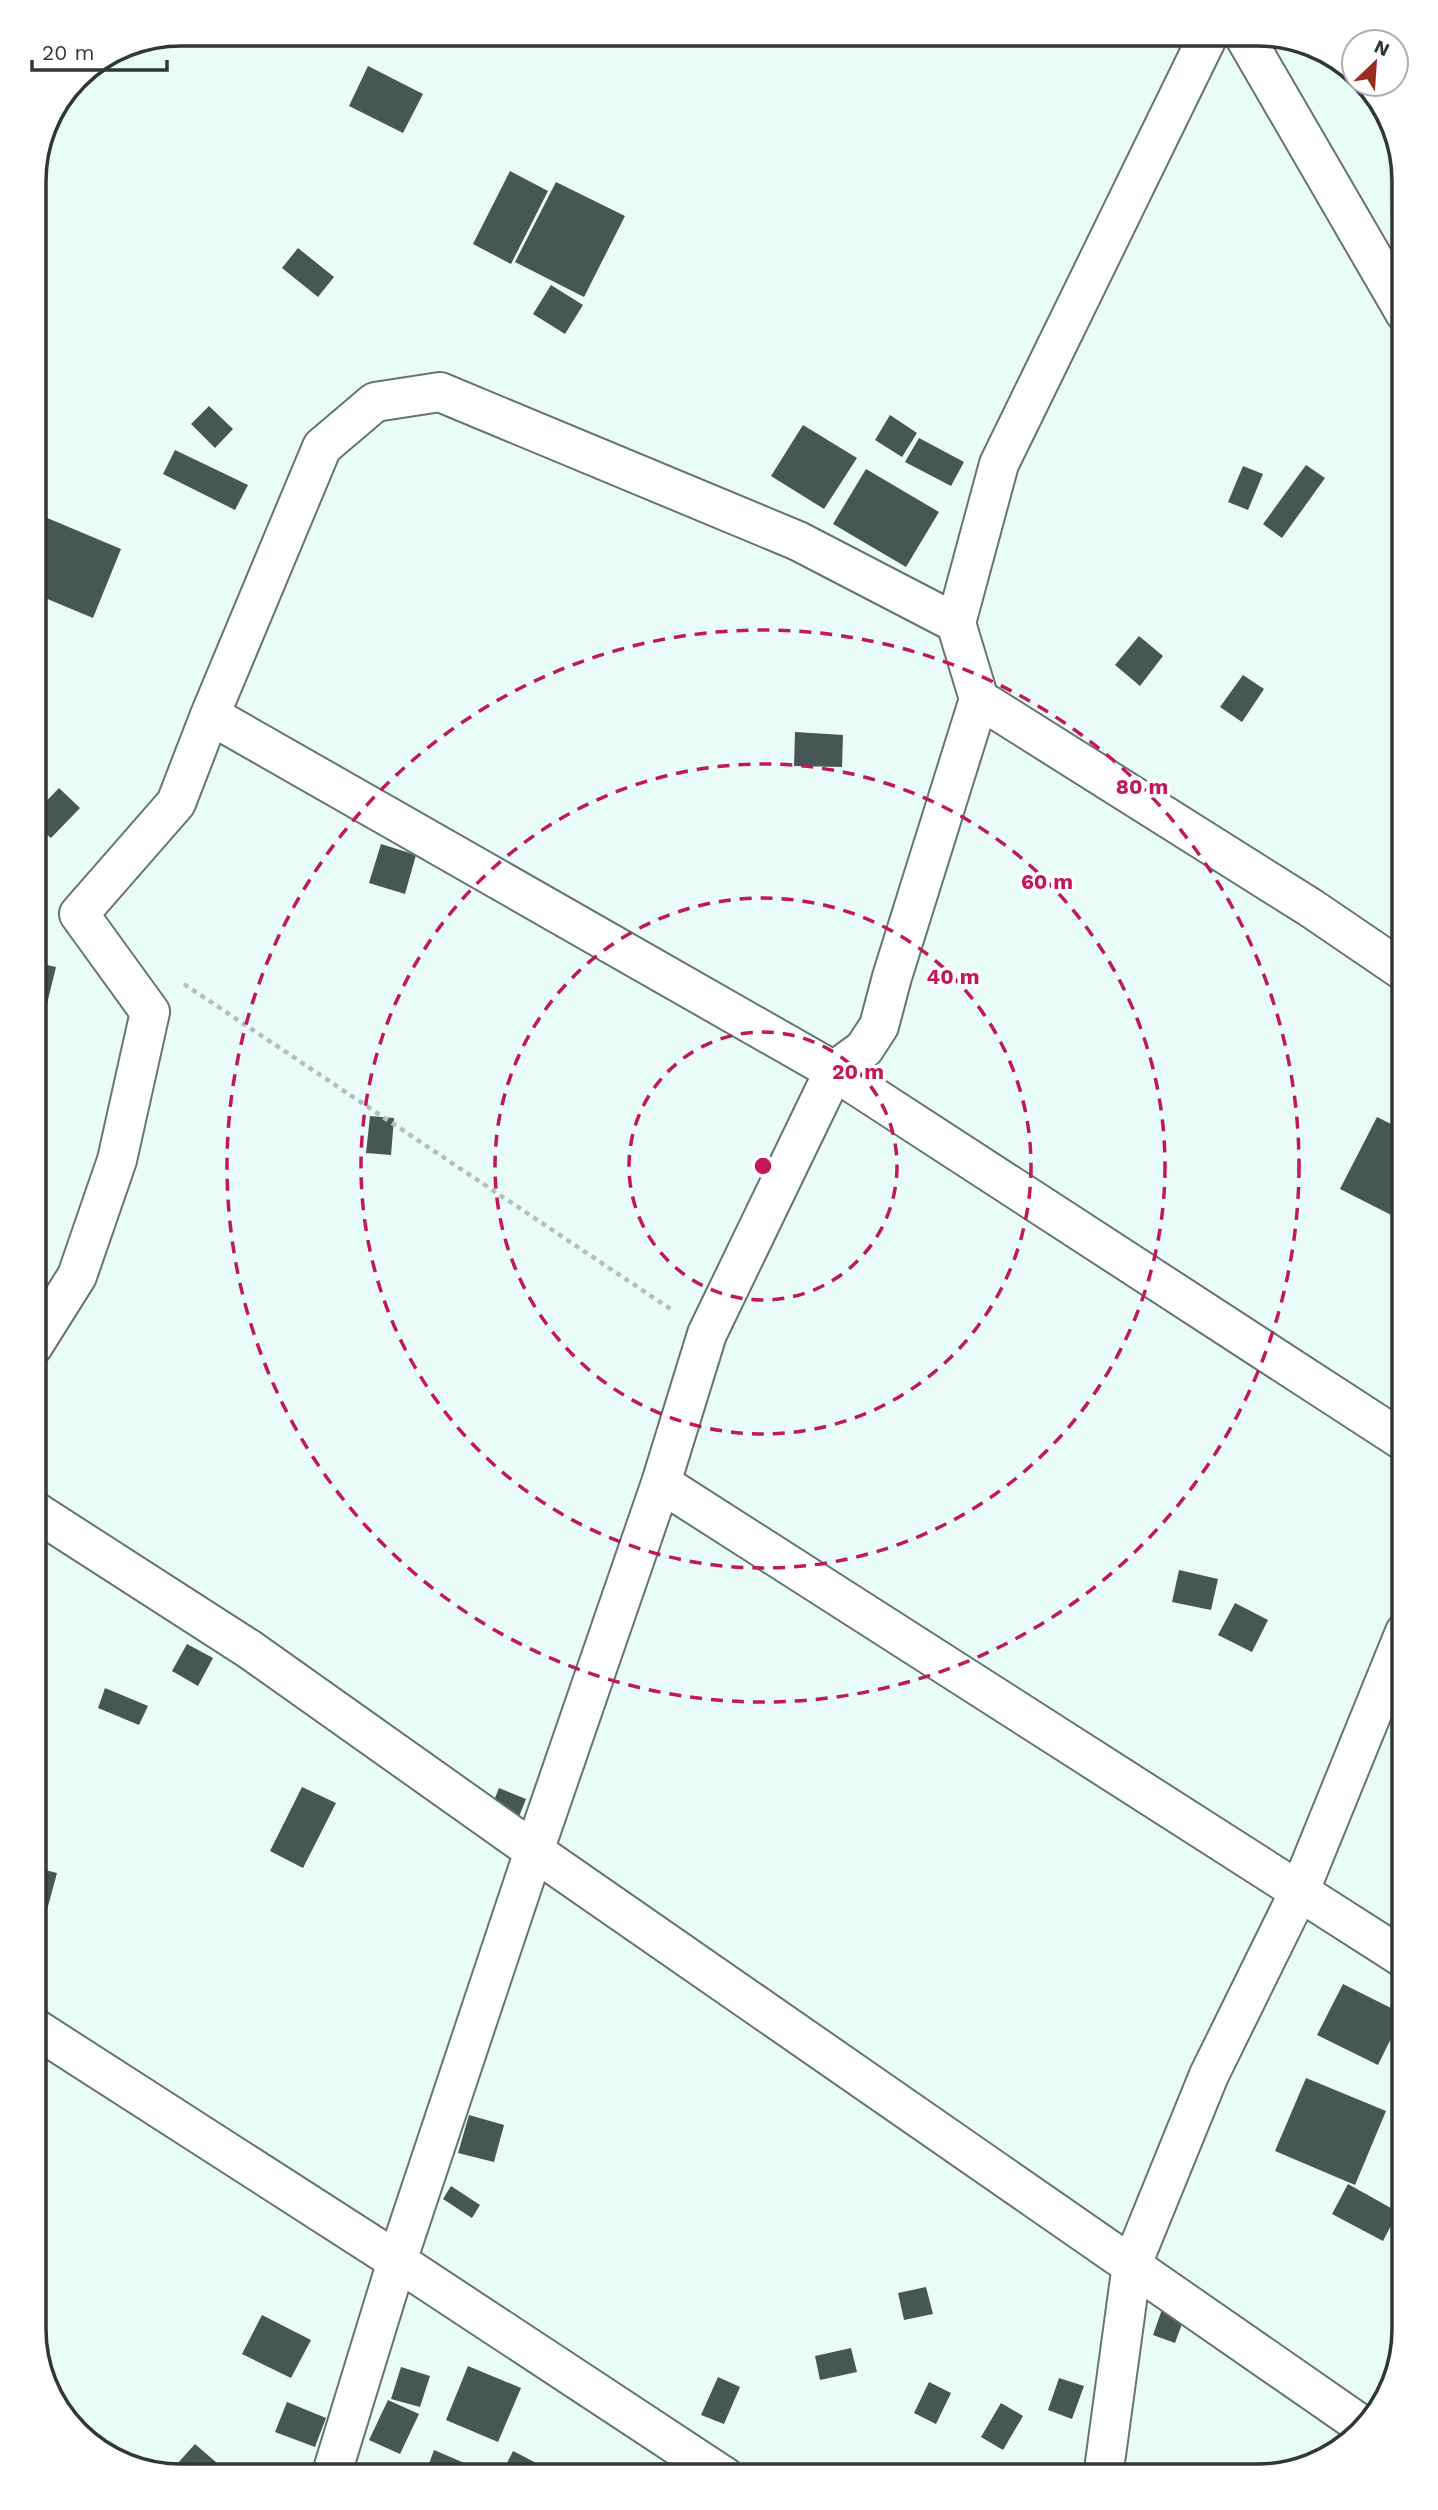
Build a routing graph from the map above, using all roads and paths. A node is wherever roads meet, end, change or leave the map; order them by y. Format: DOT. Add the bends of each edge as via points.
graph roads {
  1 [pos="1203,46"];
  2 [pos="1250,46"];
  3 [pos="1392,291"];
  4 [pos="956,623"];
  5 [pos="979,699"];
  6 [pos="209,715"];
  7 [pos="46,899"];
  8 [pos="79,914"];
  9 [pos="1392,963"];
  10 [pos="181,982"];
  11 [pos="834,1071"];
  12 [pos="46,1325"];
  13 [pos="707,1334"];
  14 [pos="1392,1434"];
  15 [pos="661,1483"];
  16 [pos="46,1518"];
  17 [pos="1392,1664"];
  18 [pos="534,1851"];
  19 [pos="1300,1890"];
  20 [pos="1392,1950"];
  21 [pos="46,2035"];
  22 [pos="397,2261"];
  23 [pos="1132,2264"];
  24 [pos="1356,2421"];
  25 [pos="335,2464"];
  26 [pos="704,2464"];
  27 [pos="1105,2464"];
  1 -- 4 [label="street" via="999,464"];
  2 -- 3 [label="street"];
  4 -- 5 [label="street"];
  4 -- 6 [label="street" via="798,541 440,392 375,402 322,447"];
  5 -- 9 [label="street"];
  5 -- 11 [label="street" via="879,1026 864,1049"];
  6 -- 8 [label="street" via="176,803"];
  6 -- 11 [label="street"];
  7 -- 8 [label="path"];
  8 -- 12 [label="street" via="150,1013 117,1160 77,1276"];
  10 -- 13 [label="path"];
  11 -- 13 [label="street"];
  11 -- 14 [label="street"];
  13 -- 15 [label="street"];
  15 -- 18 [label="street"];
  15 -- 19 [label="street"];
  16 -- 18 [label="street" via="249,1649"];
  17 -- 19 [label="street"];
  18 -- 22 [label="street"];
  18 -- 23 [label="street"];
  19 -- 20 [label="street"];
  19 -- 23 [label="street" via="1209,2075"];
  21 -- 22 [label="street"];
  22 -- 25 [label="street"];
  22 -- 26 [label="street"];
  23 -- 24 [label="street"];
  23 -- 27 [label="street"];
}
